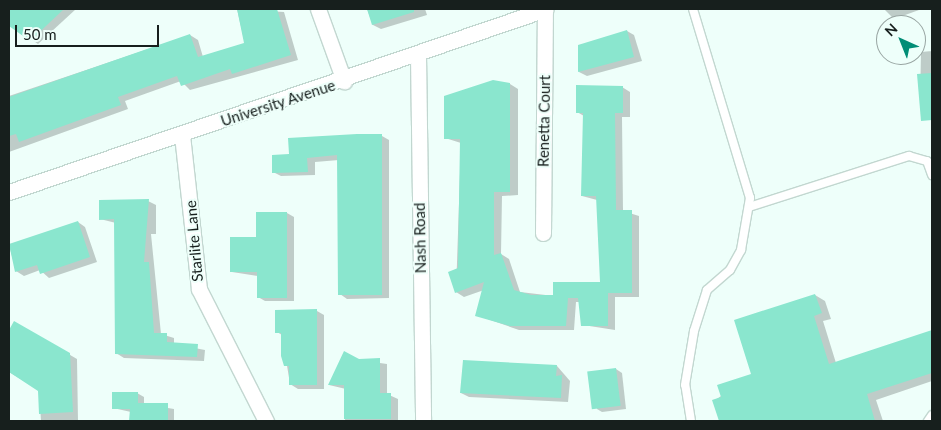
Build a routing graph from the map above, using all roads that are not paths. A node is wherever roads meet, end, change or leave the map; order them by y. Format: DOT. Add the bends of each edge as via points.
graph roads {
  1 [pos="318,9"];
  2 [pos="545,9"];
  3 [pos="693,9"];
  4 [pos="418,55"];
  5 [pos="344,81"];
  6 [pos="182,135"];
  7 [pos="932,175"];
  8 [pos="9,192"];
  9 [pos="749,207"];
  10 [pos="543,233"];
  11 [pos="932,415"];
  12 [pos="266,421"];
  13 [pos="423,421"];
  14 [pos="692,421"];
  15 [pos="928,421"];
  1 -- 5 [label="street"];
  2 -- 4 [label="street, University Avenue"];
  2 -- 10 [label="street, Renetta Court"];
  3 -- 9 [label="lane" via="743,165"];
  4 -- 5 [label="street, University Avenue"];
  4 -- 13 [label="street, Nash Road"];
  5 -- 6 [label="street, University Avenue"];
  6 -- 8 [label="street, University Avenue"];
  6 -- 12 [label="street, Starlite Lane" via="198,289"];
  7 -- 9 [label="lane" via="927,161 909,156"];
  9 -- 14 [label="lane" via="741,250 730,270 708,290 694,331 685,385"];
  11 -- 15 [label="lane"];
}
